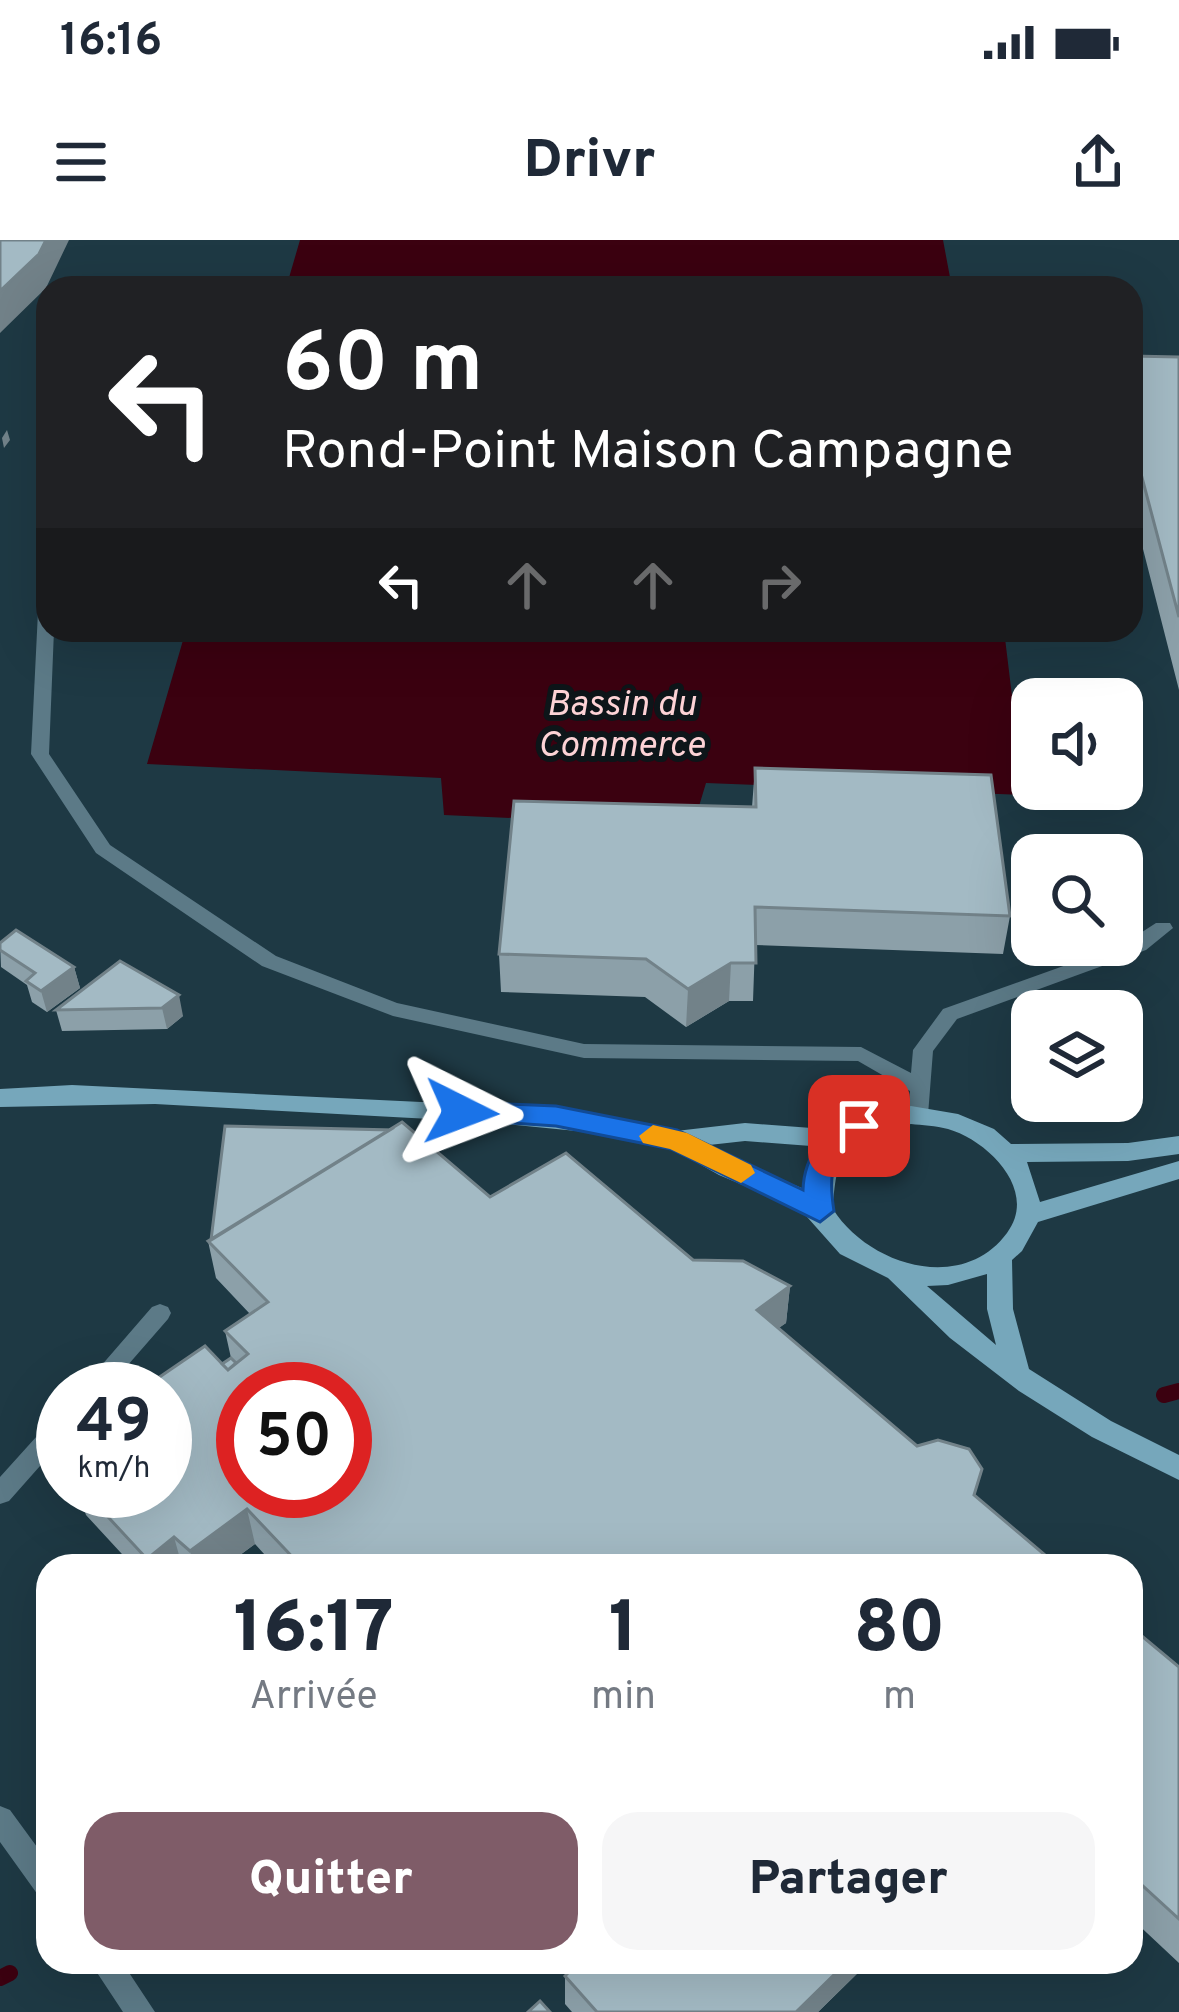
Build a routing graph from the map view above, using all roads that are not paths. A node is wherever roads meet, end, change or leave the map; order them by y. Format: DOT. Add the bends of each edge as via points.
graph roads {
  1 [pos="45,642"];
  2 [pos="1163,928"];
  3 [pos="920,1087"];
  4 [pos="0,1098"];
  5 [pos="918,1115"];
  6 [pos="839,1139"];
  7 [pos="677,1140"];
  8 [pos="1179,1145"];
  9 [pos="1007,1153"];
  10 [pos="1179,1170"];
  11 [pos="820,1211"];
  12 [pos="1028,1215"];
  13 [pos="999,1258"];
  14 [pos="896,1272"];
  15 [pos="160,1313"];
  16 [pos="117,1362"];
  17 [pos="1018,1375"];
  18 [pos="36,1453"];
  19 [pos="1179,1468"];
  20 [pos="0,1494"];
  21 [pos="0,1819"];
  22 [pos="36,1868"];
  23 [pos="113,1974"];
  24 [pos="141,2012"];
  1 -- 3 [label="lane" via="40,754 103,848 269,961 393,1009 584,1051 861,1054"];
  2 -- 3 [label="lane" via="1139,945 950,1014 923,1050"];
  3 -- 5 [label="lane"];
  4 -- 7 [label="main road" via="82,1094 556,1116"];
  5 -- 6 [label="main road" via="883,1118"];
  5 -- 9 [label="main road" via="964,1124"];
  6 -- 7 [label="main road" via="745,1132"];
  6 -- 11 [label="main road" via="822,1160"];
  7 -- 11 [label="main road"];
  8 -- 9 [label="main road"];
  9 -- 12 [label="main road" via="1028,1193"];
  10 -- 12 [label="main road"];
  11 -- 14 [label="main road" via="836,1237"];
  12 -- 13 [label="main road"];
  13 -- 14 [label="main road" via="952,1274"];
  13 -- 17 [label="main road" via="1000,1309"];
  14 -- 17 [label="main road" via="946,1324"];
  15 -- 16 [label="lane"];
  17 -- 19 [label="main road" via="1113,1438"];
  18 -- 20 [label="lane"];
  21 -- 22 [label="lane"];
  23 -- 24 [label="lane"];
}
